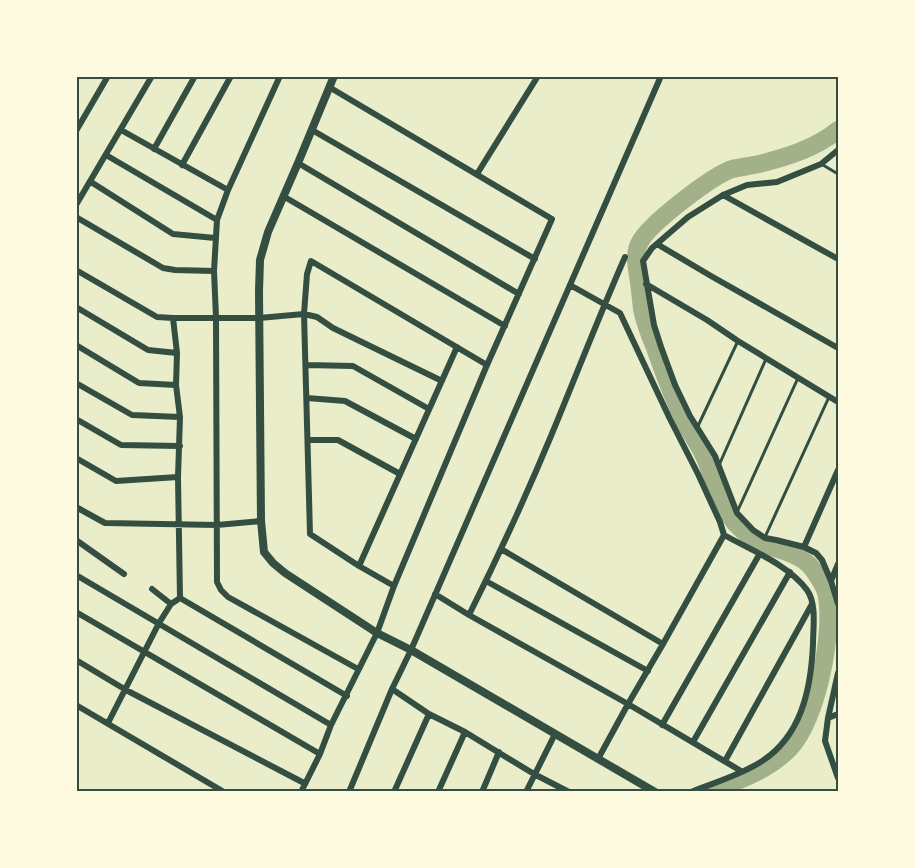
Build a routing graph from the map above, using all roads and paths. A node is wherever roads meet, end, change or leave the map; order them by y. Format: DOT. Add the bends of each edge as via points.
graph roads {
  1 [pos="108,76"];
  2 [pos="152,76"];
  3 [pos="195,76"];
  4 [pos="231,76"];
  5 [pos="334,76"];
  6 [pos="538,76"];
  7 [pos="661,76"];
  8 [pos="278,77"];
  9 [pos="329,87"];
  10 [pos="121,130"];
  11 [pos="312,130"];
  12 [pos="76,131"];
  13 [pos="154,149"];
  14 [pos="838,150"];
  15 [pos="106,155"];
  16 [pos="298,163"];
  17 [pos="821,164"];
  18 [pos="182,165"];
  19 [pos="477,174"];
  20 [pos="838,174"];
  21 [pos="91,182"];
  22 [pos="228,190"];
  23 [pos="723,195"];
  24 [pos="283,196"];
  25 [pos="76,206"];
  26 [pos="76,217"];
  27 [pos="217,220"];
  28 [pos="215,238"];
  29 [pos="657,244"];
  30 [pos="625,257"];
  31 [pos="535,259"];
  32 [pos="838,259"];
  33 [pos="76,270"];
  34 [pos="214,271"];
  35 [pos="646,284"];
  36 [pos="570,285"];
  37 [pos="519,294"];
  38 [pos="604,304"];
  39 [pos="76,307"];
  40 [pos="304,314"];
  41 [pos="216,317"];
  42 [pos="172,318"];
  43 [pos="259,318"];
  44 [pos="506,326"];
  45 [pos="738,341"];
  46 [pos="76,345"];
  47 [pos="457,347"];
  48 [pos="838,348"];
  49 [pos="177,353"];
  50 [pos="767,358"];
  51 [pos="306,365"];
  52 [pos="487,365"];
  53 [pos="798,378"];
  54 [pos="442,381"];
  55 [pos="76,383"];
  56 [pos="176,385"];
  57 [pos="829,397"];
  58 [pos="307,398"];
  59 [pos="838,402"];
  60 [pos="429,409"];
  61 [pos="180,417"];
  62 [pos="76,419"];
  63 [pos="698,428"];
  64 [pos="416,439"];
  65 [pos="308,440"];
  66 [pos="180,446"];
  67 [pos="76,458"];
  68 [pos="719,465"];
  69 [pos="838,470"];
  70 [pos="400,474"];
  71 [pos="178,477"];
  72 [pos="76,507"];
  73 [pos="737,513"];
  74 [pos="261,521"];
  75 [pos="179,524"];
  76 [pos="217,525"];
  77 [pos="724,536"];
  78 [pos="765,538"];
  79 [pos="76,540"];
  80 [pos="804,547"];
  81 [pos="501,549"];
  82 [pos="759,555"];
  83 [pos="838,564"];
  84 [pos="359,566"];
  85 [pos="790,572"];
  86 [pos="124,574"];
  87 [pos="76,575"];
  88 [pos="486,581"];
  89 [pos="831,581"];
  90 [pos="394,586"];
  91 [pos="152,589"];
  92 [pos="435,594"];
  93 [pos="180,598"];
  94 [pos="171,604"];
  95 [pos="813,604"];
  96 [pos="838,604"];
  97 [pos="76,612"];
  98 [pos="469,615"];
  99 [pos="159,623"];
  100 [pos="377,633"];
  101 [pos="663,644"];
  102 [pos="411,650"];
  103 [pos="144,651"];
  104 [pos="76,660"];
  105 [pos="358,669"];
  106 [pos="648,671"];
  107 [pos="838,673"];
  108 [pos="392,689"];
  109 [pos="126,690"];
  110 [pos="346,696"];
  111 [pos="628,704"];
  112 [pos="76,705"];
  113 [pos="429,714"];
  114 [pos="838,714"];
  115 [pos="828,718"];
  116 [pos="108,723"];
  117 [pos="331,725"];
  118 [pos="662,725"];
  119 [pos="465,732"];
  120 [pos="555,734"];
  121 [pos="693,742"];
  122 [pos="499,752"];
  123 [pos="320,754"];
  124 [pos="598,759"];
  125 [pos="835,759"];
  126 [pos="725,761"];
  127 [pos="741,771"];
  128 [pos="534,774"];
  129 [pos="838,778"];
  130 [pos="304,783"];
  131 [pos="225,792"];
  132 [pos="301,792"];
  133 [pos="349,792"];
  134 [pos="394,792"];
  135 [pos="438,792"];
  136 [pos="482,792"];
  137 [pos="526,792"];
  138 [pos="569,792"];
  139 [pos="655,792"];
  140 [pos="691,792"];
  1 -- 12 [label="street"];
  2 -- 10 [label="street"];
  3 -- 13 [label="street"];
  4 -- 18 [label="street"];
  5 -- 9 [label="street"];
  6 -- 19 [label="street"];
  7 -- 36 [label="street"];
  8 -- 22 [label="street"];
  9 -- 11 [label="street"];
  9 -- 19 [label="street"];
  10 -- 13 [label="street"];
  10 -- 15 [label="street"];
  11 -- 16 [label="street"];
  11 -- 31 [label="street"];
  13 -- 18 [label="street"];
  14 -- 17 [label="street"];
  15 -- 21 [label="street"];
  15 -- 27 [label="street"];
  16 -- 24 [label="street"];
  16 -- 37 [label="street"];
  17 -- 20 [label="lane"];
  17 -- 23 [label="street" via="777,182 747,185"];
  18 -- 22 [label="street"];
  19 -- 31 [label="street" via="552,219"];
  21 -- 25 [label="street"];
  21 -- 28 [label="street" via="173,234"];
  22 -- 27 [label="street"];
  23 -- 29 [label="street" via="688,217"];
  23 -- 32 [label="street"];
  24 -- 43 [label="street" via="262,250"];
  24 -- 44 [label="street"];
  26 -- 34 [label="street" via="163,268"];
  27 -- 28 [label="street"];
  28 -- 34 [label="street"];
  29 -- 35 [label="street" via="643,261"];
  29 -- 48 [label="street"];
  30 -- 38 [label="street"];
  31 -- 37 [label="street"];
  33 -- 42 [label="street" via="157,317"];
  34 -- 41 [label="street"];
  35 -- 45 [label="street"];
  35 -- 63 [label="street" via="661,347 675,385"];
  36 -- 38 [label="street"];
  36 -- 92 [label="street"];
  37 -- 44 [label="street"];
  38 -- 77 [label="street" via="620,313"];
  38 -- 81 [label="street"];
  39 -- 49 [label="street" via="148,350"];
  40 -- 43 [label="street"];
  40 -- 47 [label="street" via="310,261"];
  40 -- 51 [label="street"];
  40 -- 54 [label="street"];
  41 -- 42 [label="street"];
  41 -- 43 [label="street"];
  41 -- 76 [label="street"];
  42 -- 49 [label="street"];
  43 -- 74 [label="street"];
  44 -- 52 [label="street"];
  45 -- 50 [label="street"];
  45 -- 63 [label="lane"];
  46 -- 56 [label="street" via="139,383"];
  47 -- 52 [label="street"];
  47 -- 54 [label="street"];
  49 -- 56 [label="street"];
  50 -- 53 [label="street"];
  50 -- 68 [label="lane"];
  51 -- 58 [label="street"];
  51 -- 60 [label="street" via="353,366"];
  52 -- 90 [label="street"];
  53 -- 57 [label="street"];
  53 -- 73 [label="lane"];
  54 -- 60 [label="street"];
  55 -- 61 [label="street" via="132,415"];
  56 -- 61 [label="street"];
  57 -- 59 [label="street"];
  57 -- 78 [label="lane"];
  58 -- 64 [label="street" via="345,401"];
  58 -- 65 [label="street"];
  60 -- 64 [label="street"];
  61 -- 66 [label="street"];
  62 -- 66 [label="street" via="121,446"];
  63 -- 68 [label="street"];
  64 -- 70 [label="street"];
  65 -- 70 [label="street" via="338,440"];
  65 -- 84 [label="street" via="310,534"];
  66 -- 71 [label="street"];
  67 -- 71 [label="street" via="116,481"];
  68 -- 73 [label="street"];
  69 -- 80 [label="street"];
  70 -- 84 [label="street"];
  71 -- 75 [label="street"];
  72 -- 75 [label="street" via="105,523"];
  73 -- 78 [label="street"];
  74 -- 76 [label="street"];
  74 -- 100 [label="street" via="264,552 273,563"];
  75 -- 76 [label="street"];
  75 -- 93 [label="street"];
  76 -- 105 [label="street" via="218,582 224,594"];
  77 -- 82 [label="street"];
  77 -- 101 [label="street"];
  78 -- 80 [label="street"];
  79 -- 86 [label="street"];
  80 -- 89 [label="street" via="822,560"];
  81 -- 88 [label="street"];
  81 -- 101 [label="street"];
  82 -- 85 [label="street"];
  82 -- 118 [label="street"];
  83 -- 89 [label="street"];
  84 -- 90 [label="street"];
  85 -- 95 [label="street" via="809,592"];
  85 -- 121 [label="street"];
  87 -- 99 [label="street"];
  88 -- 98 [label="street"];
  88 -- 106 [label="street"];
  89 -- 96 [label="street"];
  90 -- 100 [label="street"];
  91 -- 94 [label="street"];
  92 -- 98 [label="street"];
  92 -- 102 [label="street"];
  93 -- 94 [label="street"];
  93 -- 110 [label="street"];
  94 -- 99 [label="street"];
  95 -- 126 [label="street"];
  95 -- 127 [label="street" via="813,649 800,716 775,751"];
  97 -- 103 [label="street"];
  98 -- 111 [label="street"];
  99 -- 103 [label="street"];
  99 -- 117 [label="street"];
  100 -- 102 [label="street"];
  100 -- 105 [label="street"];
  101 -- 106 [label="street"];
  102 -- 108 [label="street"];
  102 -- 120 [label="street"];
  103 -- 109 [label="street"];
  103 -- 123 [label="street"];
  104 -- 109 [label="street"];
  105 -- 110 [label="street"];
  106 -- 111 [label="street"];
  107 -- 115 [label="street"];
  108 -- 113 [label="street"];
  108 -- 133 [label="street"];
  109 -- 116 [label="street"];
  109 -- 130 [label="street"];
  110 -- 117 [label="street"];
  111 -- 118 [label="street"];
  111 -- 124 [label="street"];
  112 -- 116 [label="street"];
  113 -- 119 [label="street"];
  113 -- 134 [label="street"];
  114 -- 115 [label="street"];
  115 -- 125 [label="street" via="825,741"];
  116 -- 131 [label="street"];
  117 -- 123 [label="street"];
  118 -- 121 [label="street"];
  119 -- 122 [label="street"];
  119 -- 135 [label="street"];
  120 -- 124 [label="street"];
  120 -- 128 [label="street"];
  121 -- 126 [label="street"];
  122 -- 128 [label="street"];
  122 -- 136 [label="street"];
  123 -- 130 [label="street"];
  124 -- 139 [label="street"];
  125 -- 129 [label="street"];
  126 -- 127 [label="street"];
  127 -- 140 [label="street"];
  128 -- 137 [label="street"];
  128 -- 138 [label="street"];
  130 -- 132 [label="street"];
}
